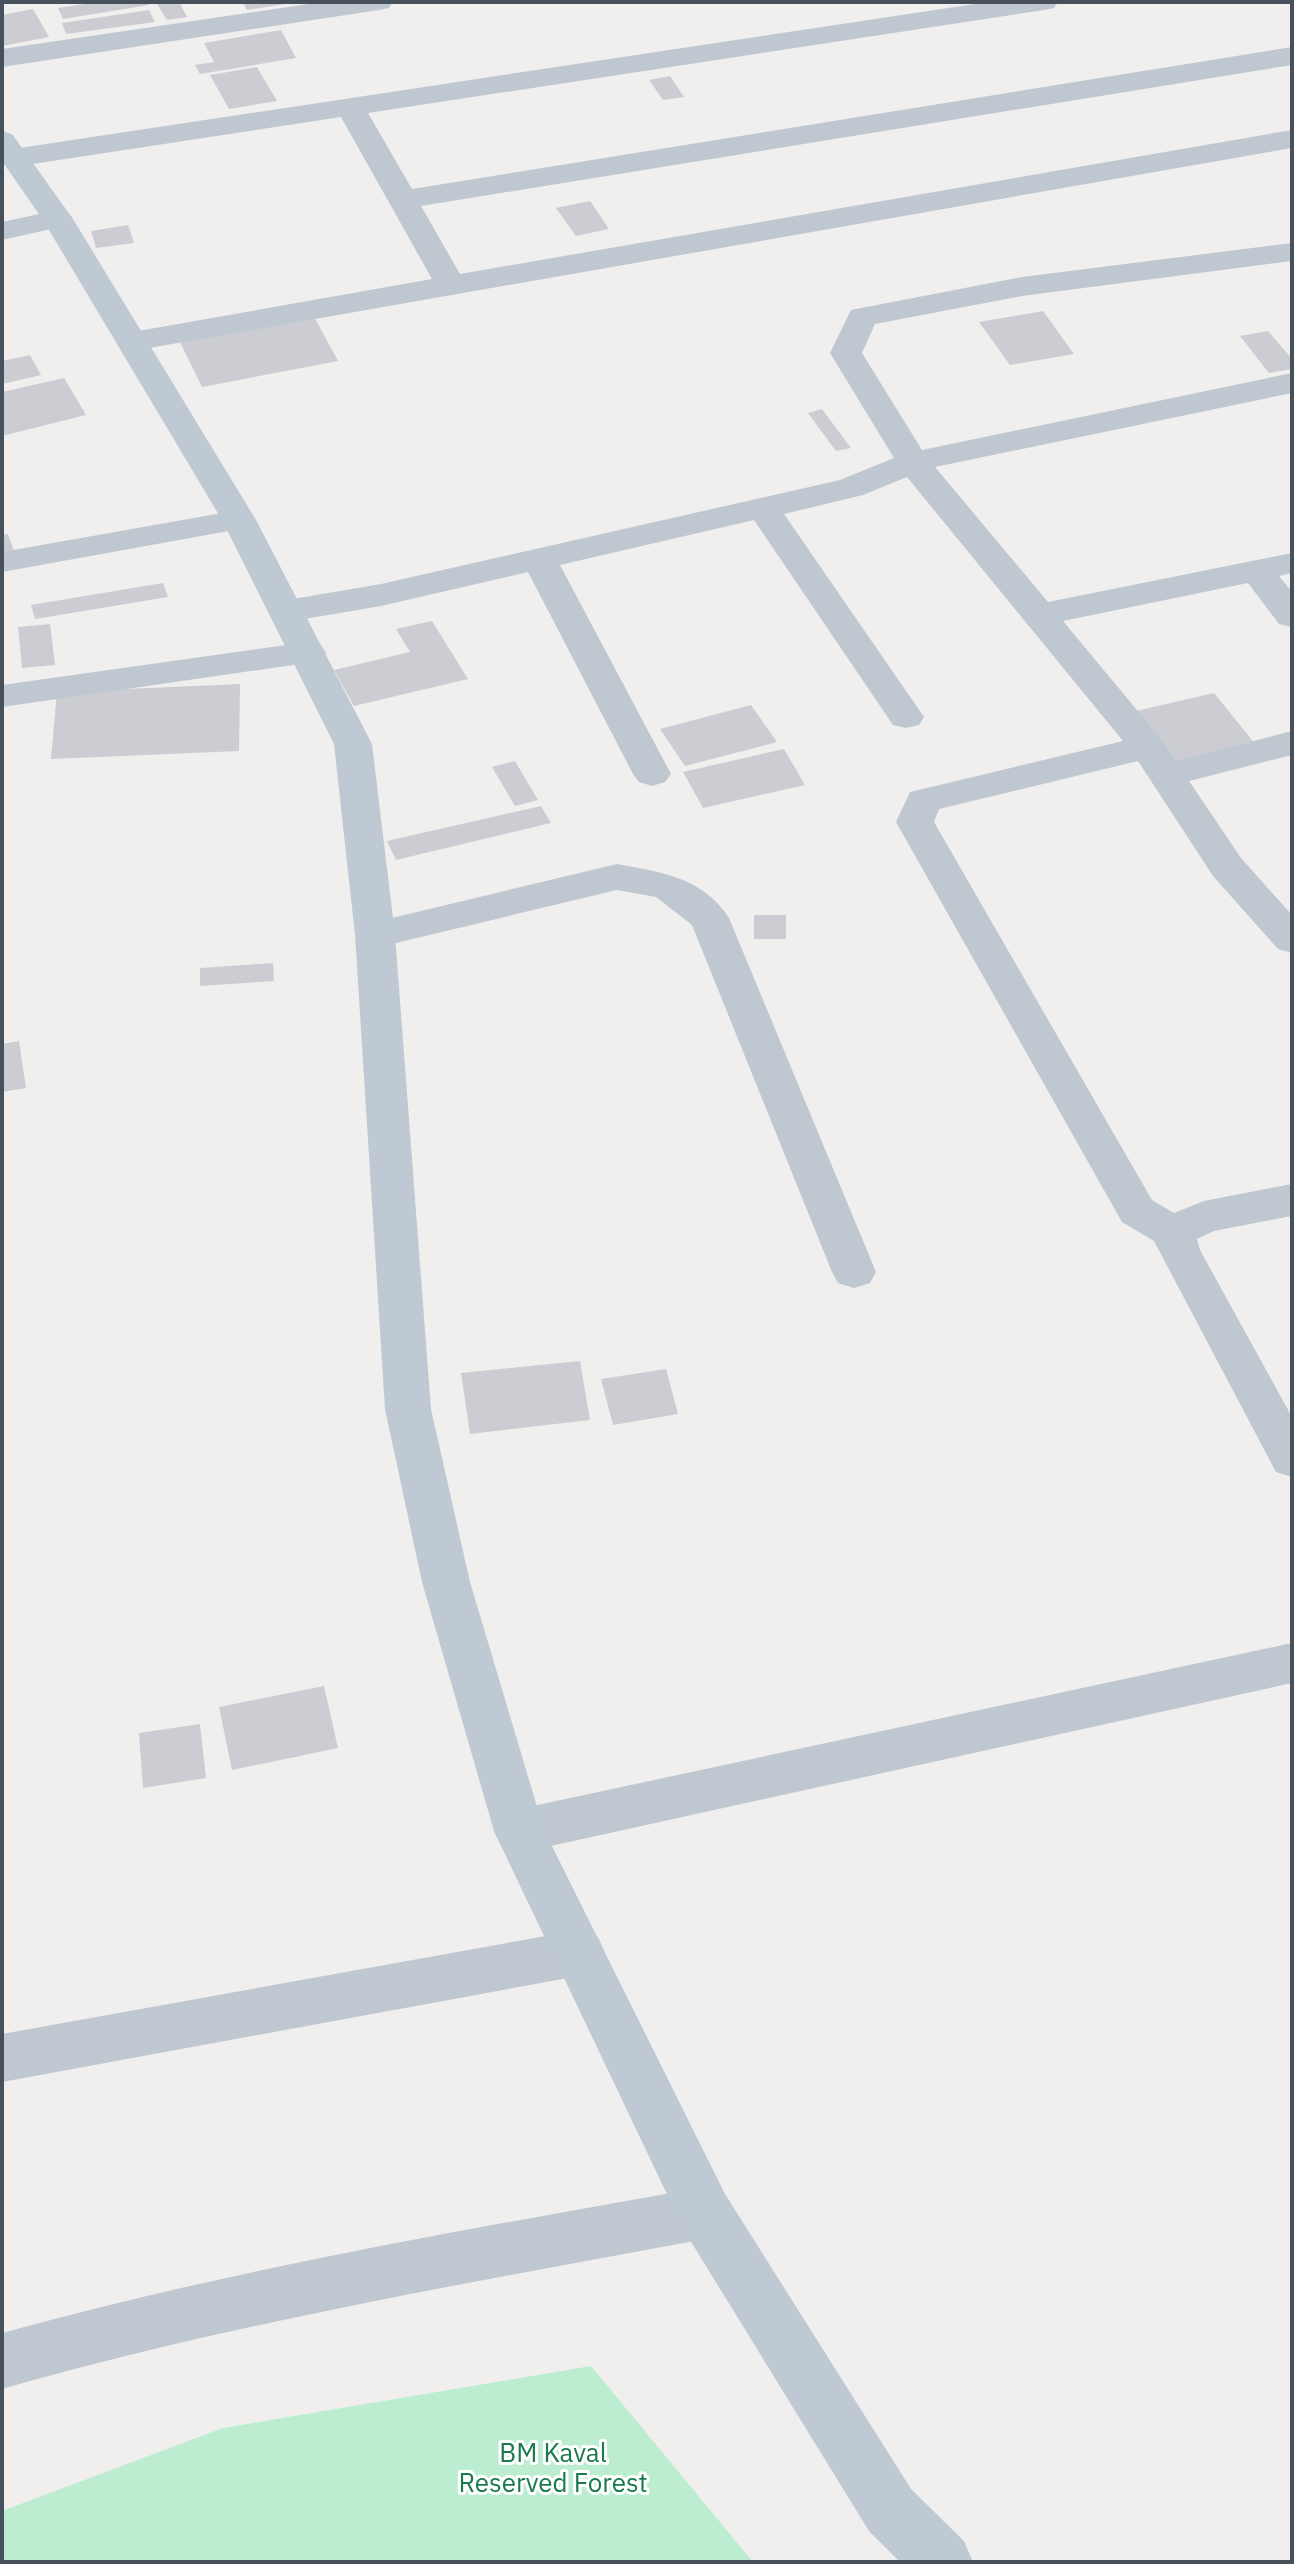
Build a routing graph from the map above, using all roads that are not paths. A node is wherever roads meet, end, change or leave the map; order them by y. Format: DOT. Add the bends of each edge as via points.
graph roads {
  1 [pos="379,2"];
  2 [pos="1044,2"];
  3 [pos="1292,56"];
  4 [pos="2,58"];
  5 [pos="350,107"];
  6 [pos="1292,139"];
  7 [pos="7,149"];
  8 [pos="403,200"];
  9 [pos="58,219"];
  10 [pos="2,231"];
  11 [pos="1292,252"];
  12 [pos="451,286"];
  13 [pos="132,341"];
  14 [pos="1292,383"];
  15 [pos="913,462"];
  16 [pos="763,508"];
  17 [pos="239,520"];
  18 [pos="539,559"];
  19 [pos="2,562"];
  20 [pos="1292,563"];
  21 [pos="1256,570"];
  22 [pos="287,611"];
  23 [pos="1039,615"];
  24 [pos="1292,616"];
  25 [pos="308,653"];
  26 [pos="2,696"];
  27 [pos="906,717"];
  28 [pos="1292,743"];
  29 [pos="1157,761"];
  30 [pos="652,774"];
  31 [pos="1274,896"];
  32 [pos="375,935"];
  33 [pos="1292,940"];
  34 [pos="1292,1200"];
  35 [pos="1173,1232"];
  36 [pos="854,1272"];
  37 [pos="1292,1459"];
  38 [pos="1292,1663"];
  39 [pos="519,1831"];
  40 [pos="579,1953"];
  41 [pos="2,2058"];
  42 [pos="705,2213"];
  43 [pos="2,2361"];
  44 [pos="943,2562"];
  1 -- 4 [label="street"];
  2 -- 5 [label="street"];
  3 -- 8 [label="street"];
  5 -- 7 [label="street"];
  5 -- 8 [label="street"];
  6 -- 12 [label="street"];
  7 -- 9 [label="main road"];
  8 -- 12 [label="street"];
  9 -- 10 [label="street"];
  9 -- 13 [label="main road"];
  11 -- 15 [label="street" via="1053,282 862,317 846,353"];
  12 -- 13 [label="street"];
  13 -- 17 [label="main road"];
  14 -- 15 [label="street"];
  15 -- 16 [label="street" via="851,488"];
  15 -- 23 [label="street"];
  16 -- 18 [label="street"];
  16 -- 27 [label="street"];
  17 -- 19 [label="street"];
  17 -- 22 [label="main road"];
  18 -- 22 [label="street"];
  18 -- 30 [label="street"];
  20 -- 21 [label="street"];
  21 -- 23 [label="street"];
  21 -- 24 [label="street"];
  22 -- 25 [label="main road"];
  23 -- 29 [label="street"];
  25 -- 26 [label="street"];
  25 -- 32 [label="main road" via="353,744"];
  28 -- 29 [label="street"];
  29 -- 31 [label="street" via="1227,867"];
  29 -- 35 [label="street" via="923,801 915,822 1137,1211"];
  31 -- 33 [label="street"];
  32 -- 36 [label="street" via="617,877 668,886 709,918"];
  32 -- 39 [label="main road" via="408,1409 446,1582"];
  34 -- 35 [label="street" via="1204,1217"];
  35 -- 37 [label="street"];
  38 -- 39 [label="street"];
  39 -- 40 [label="main road"];
  40 -- 41 [label="street"];
  40 -- 42 [label="main road"];
  42 -- 43 [label="street" via="327,2283 85,2336"];
  42 -- 44 [label="main road" via="890,2510"];
}
